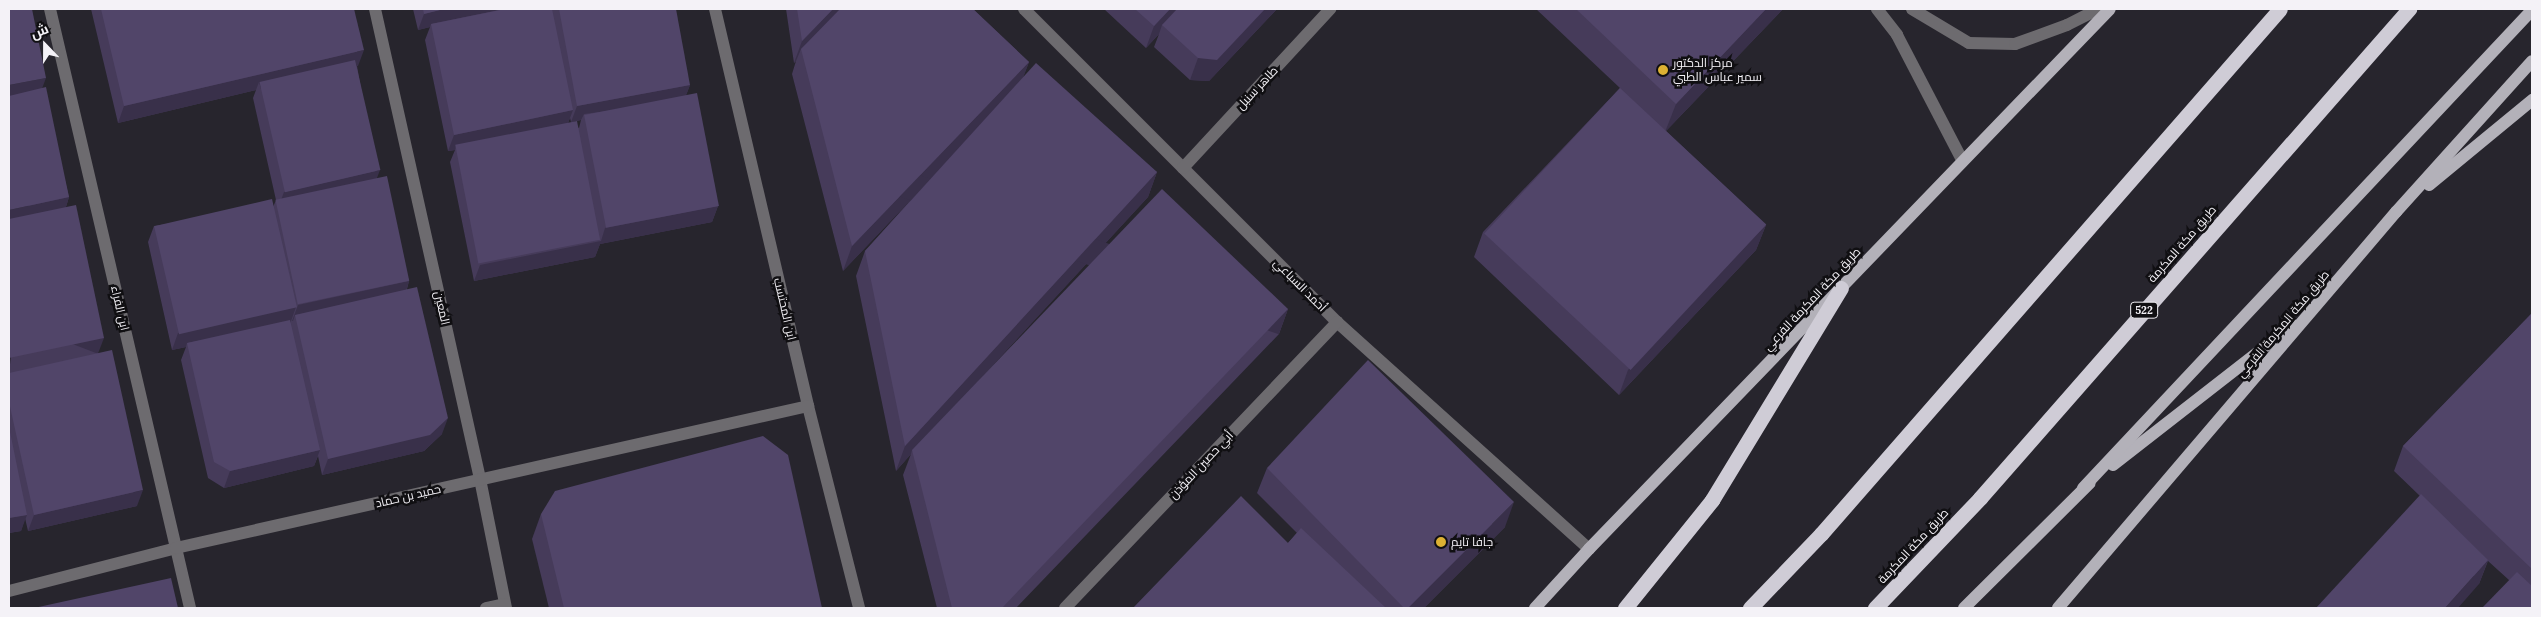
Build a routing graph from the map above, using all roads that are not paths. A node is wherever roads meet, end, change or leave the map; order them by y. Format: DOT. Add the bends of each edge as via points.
graph roads {
  1 [pos="50,9"];
  2 [pos="375,9"];
  3 [pos="714,9"];
  4 [pos="1024,9"];
  5 [pos="1330,9"];
  6 [pos="1877,9"];
  7 [pos="1912,9"];
  8 [pos="2098,9"];
  9 [pos="2110,9"];
  10 [pos="2280,9"];
  11 [pos="2408,9"];
  12 [pos="2532,10"];
  13 [pos="2532,61"];
  14 [pos="2532,100"];
  15 [pos="1962,160"];
  16 [pos="1183,168"];
  17 [pos="2396,212"];
  18 [pos="1841,288"];
  19 [pos="2314,310"];
  20 [pos="1337,322"];
  21 [pos="808,406"];
  22 [pos="480,479"];
  23 [pos="2083,488"];
  24 [pos="176,548"];
  25 [pos="1589,549"];
  26 [pos="9,591"];
  27 [pos="506,606"];
  28 [pos="190,608"];
  29 [pos="486,608"];
  30 [pos="860,608"];
  31 [pos="1065,608"];
  32 [pos="1535,608"];
  33 [pos="1624,608"];
  34 [pos="1750,608"];
  35 [pos="1875,608"];
  36 [pos="1964,608"];
  37 [pos="2058,608"];
  1 -- 24 [label="street, ابن الفراء"];
  2 -- 22 [label="street, المعين"];
  3 -- 21 [label="street, ابن المحتسب"];
  4 -- 16 [label="street, أحمد السباعي"];
  5 -- 16 [label="street, طاهر سنبل"];
  6 -- 15 [label="street" via="1896,35"];
  7 -- 8 [label="street" via="1969,43 2015,44 2067,25"];
  9 -- 15 [label="main road, طريق مكة المكرمة الفرعي"];
  10 -- 34 [label="highway" via="1827,526"];
  11 -- 35 [label="highway, طريق مكة المكرمة / 522" via="1980,498"];
  12 -- 23 [label="main road"];
  13 -- 17 [label="main road, طريق مكة المكرمة الفرعي"];
  14 -- 17 [label="main road"];
  15 -- 18 [label="main road, طريق مكة المكرمة الفرعي"];
  16 -- 20 [label="street, أحمد السباعي"];
  17 -- 19 [label="main road, طريق مكة المكرمة الفرعي"];
  18 -- 25 [label="main road, طريق مكة المكرمة الفرعي"];
  18 -- 33 [label="highway" via="1712,500"];
  19 -- 23 [label="main road"];
  19 -- 37 [label="main road, طريق مكة المكرمة الفرعي"];
  20 -- 25 [label="street, أحمد السباعي"];
  20 -- 31 [label="street, أبي حصين المؤذن"];
  21 -- 22 [label="street, حميد بن حماد"];
  21 -- 30 [label="street, ابن المحتسب"];
  22 -- 24 [label="street, حميد بن حماد"];
  22 -- 27 [label="street, المعين"];
  23 -- 36 [label="main road"];
  24 -- 26 [label="street, حميد بن حماد"];
  24 -- 28 [label="street, ابن الفراء"];
  25 -- 32 [label="main road, طريق مكة المكرمة الفرعي"];
  27 -- 29 [label="street"];
}
